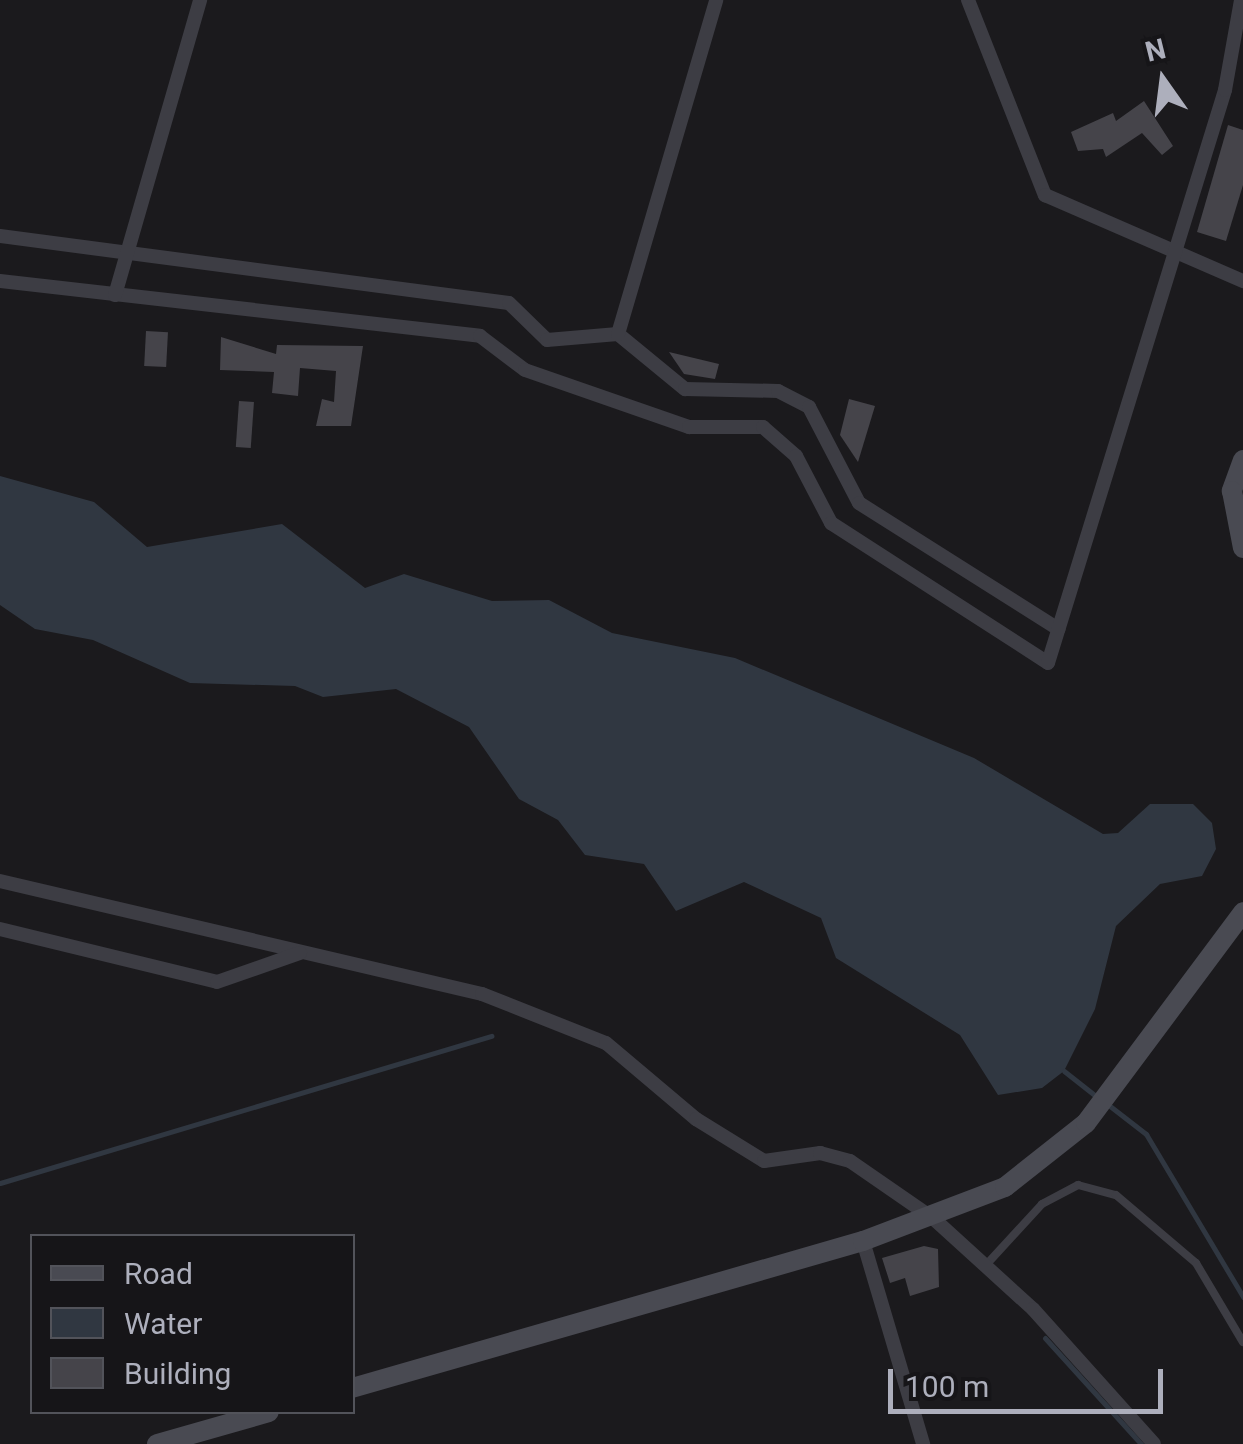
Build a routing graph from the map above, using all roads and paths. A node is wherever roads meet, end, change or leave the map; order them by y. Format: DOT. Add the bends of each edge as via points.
graph roads {
  1 [pos="200,0"];
  2 [pos="716,0"];
  3 [pos="968,0"];
  4 [pos="1241,0"];
  5 [pos="0,236"];
  6 [pos="1174,249"];
  7 [pos="128,253"];
  8 [pos="0,281"];
  9 [pos="1243,281"];
  10 [pos="115,295"];
  11 [pos="618,334"];
  12 [pos="1243,460"];
  13 [pos="1243,548"];
  14 [pos="1058,629"];
  15 [pos="0,881"];
  16 [pos="1243,912"];
  17 [pos="0,928"];
  18 [pos="301,953"];
  19 [pos="934,1219"];
  20 [pos="863,1240"];
  21 [pos="986,1265"];
  22 [pos="1243,1342"];
  23 [pos="355,1387"];
  24 [pos="263,1414"];
  25 [pos="156,1444"];
  26 [pos="923,1444"];
  27 [pos="1154,1444"];
  1 -- 7 [label="street"];
  2 -- 11 [label="street"];
  3 -- 6 [label="street" via="1046,194"];
  4 -- 6 [label="street" via="1225,90"];
  5 -- 7 [label="street"];
  6 -- 9 [label="street"];
  6 -- 14 [label="street"];
  7 -- 10 [label="street"];
  7 -- 11 [label="street" via="508,304 547,340"];
  8 -- 10 [label="street"];
  10 -- 14 [label="street" via="480,336 525,370 689,427 763,428 796,456 831,523 1048,662"];
  11 -- 14 [label="street" via="685,388 796,399 820,422 859,503"];
  12 -- 13 [label="street" via="1232,490"];
  15 -- 18 [label="street"];
  16 -- 19 [label="street" via="1086,1123 1025,1175"];
  17 -- 18 [label="street" via="217,982"];
  18 -- 19 [label="street" via="557,1020 646,1071 730,1143 764,1161 820,1154 850,1161"];
  19 -- 20 [label="street"];
  19 -- 21 [label="street"];
  20 -- 23 [label="street"];
  20 -- 26 [label="street"];
  21 -- 22 [label="lane" via="1054,1198 1078,1186 1116,1194 1196,1263"];
  21 -- 27 [label="street"];
  24 -- 25 [label="street"];
}
